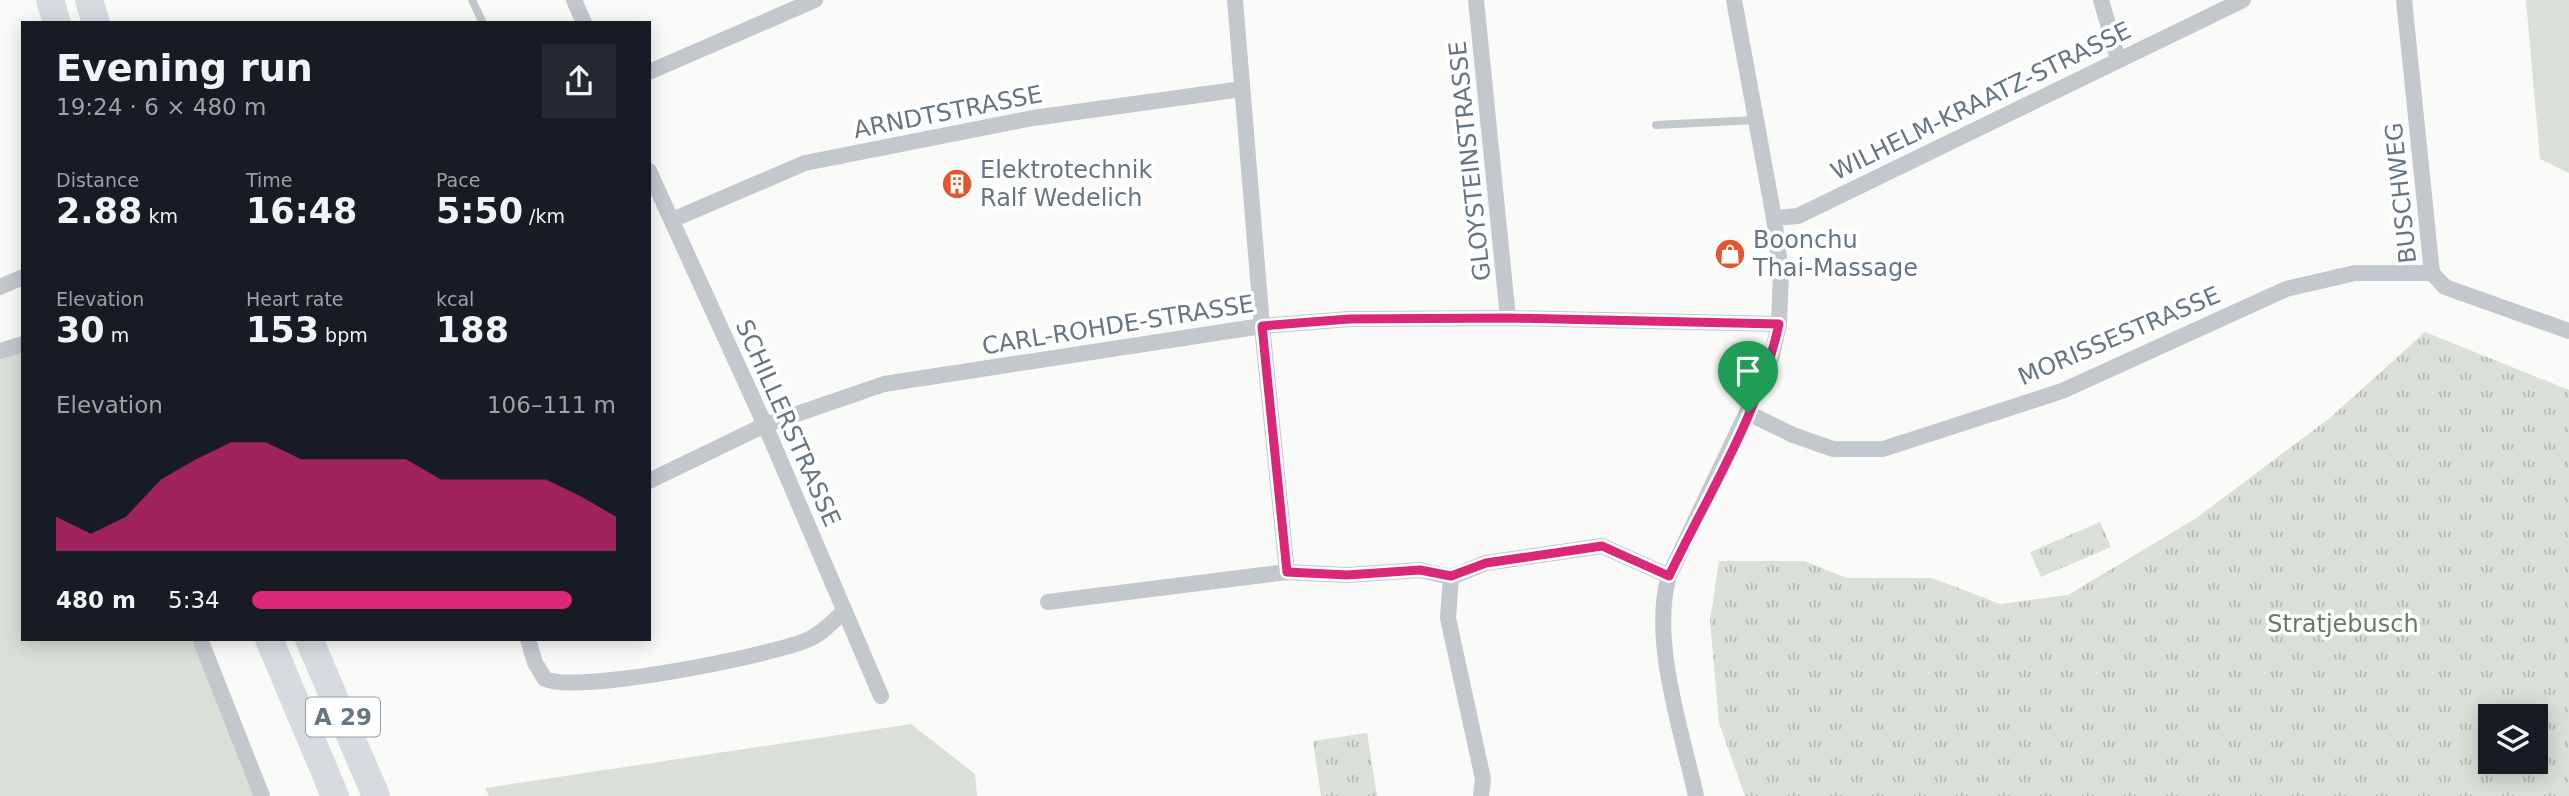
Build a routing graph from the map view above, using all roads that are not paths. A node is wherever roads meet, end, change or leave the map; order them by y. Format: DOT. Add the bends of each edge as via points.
graph roads {
  1 [pos="50,0"];
  2 [pos="89,0"];
  3 [pos="472,0"];
  4 [pos="574,0"];
  5 [pos="815,0"];
  6 [pos="1236,0"];
  7 [pos="1476,0"];
  8 [pos="1734,0"];
  9 [pos="2101,0"];
  10 [pos="2243,0"];
  11 [pos="2404,0"];
  12 [pos="56,21"];
  13 [pos="95,21"];
  14 [pos="482,21"];
  15 [pos="583,21"];
  16 [pos="2118,59"];
  17 [pos="651,71"];
  18 [pos="1242,89"];
  19 [pos="1756,120"];
  20 [pos="1656,125"];
  21 [pos="651,176"];
  22 [pos="1774,218"];
  23 [pos="672,220"];
  24 [pos="2432,274"];
  25 [pos="21,278"];
  26 [pos="0,288"];
  27 [pos="1508,318"];
  28 [pos="1779,324"];
  29 [pos="1262,326"];
  30 [pos="2569,331"];
  31 [pos="21,345"];
  32 [pos="0,351"];
  33 [pos="1748,413"];
  34 [pos="765,425"];
  35 [pos="651,480"];
  36 [pos="1287,572"];
  37 [pos="1451,576"];
  38 [pos="1669,576"];
  39 [pos="1048,602"];
  40 [pos="845,611"];
  41 [pos="201,641"];
  42 [pos="270,641"];
  43 [pos="310,641"];
  44 [pos="529,641"];
  45 [pos="881,696"];
  46 [pos="262,796"];
  47 [pos="335,796"];
  48 [pos="376,796"];
  49 [pos="1481,796"];
  50 [pos="1696,796"];
  1 -- 12 [label="highway"];
  2 -- 13 [label="highway"];
  3 -- 14 [label="lane"];
  4 -- 15 [label="street"];
  5 -- 17 [label="street"];
  6 -- 18 [label="street"];
  7 -- 27 [label="street, GLOYSTEINSTRASSE"];
  8 -- 19 [label="street"];
  9 -- 16 [label="street"];
  10 -- 16 [label="street, WILHELM-KRAATZ-STRASSE"];
  11 -- 24 [label="street, BUSCHWEG"];
  16 -- 22 [label="street, WILHELM-KRAATZ-STRASSE" via="1798,216"];
  18 -- 23 [label="street, ARNDTSTRASSE" via="1033,118 805,163"];
  18 -- 29 [label="street"];
  19 -- 20 [label="lane"];
  19 -- 22 [label="street"];
  21 -- 23 [label="street, SCHILLERSTRASSE"];
  22 -- 28 [label="street" via="1781,274"];
  23 -- 34 [label="street, SCHILLERSTRASSE"];
  24 -- 30 [label="street, BUSCHWEG" via="2445,287"];
  24 -- 33 [label="street, MORISSESTRASSE" via="2355,273 2286,289 2062,391 1883,449 1833,449"];
  25 -- 26 [label="street"];
  27 -- 28 [label="street, CARL-ROHDE-STRASSE"];
  27 -- 29 [label="street, CARL-ROHDE-STRASSE" via="1349,319"];
  28 -- 33 [label="street" via="1772,355"];
  29 -- 34 [label="street, CARL-ROHDE-STRASSE" via="884,384"];
  29 -- 36 [label="street"];
  31 -- 32 [label="street"];
  33 -- 38 [label="street"];
  34 -- 35 [label="street, CARL-ROHDE-STRASSE"];
  34 -- 40 [label="street, SCHILLERSTRASSE"];
  36 -- 37 [label="street" via="1347,575 1420,570"];
  36 -- 39 [label="street"];
  37 -- 38 [label="street" via="1486,563 1602,546"];
  37 -- 49 [label="street" via="1448,618 1483,779"];
  38 -- 50 [label="street" via="1662,598 1668,665"];
  40 -- 44 [label="street" via="811,639 778,651 582,682 545,679"];
  40 -- 45 [label="street, SCHILLERSTRASSE"];
  41 -- 46 [label="street"];
  42 -- 47 [label="highway, A 29"];
  43 -- 48 [label="highway, A 29"];
}
